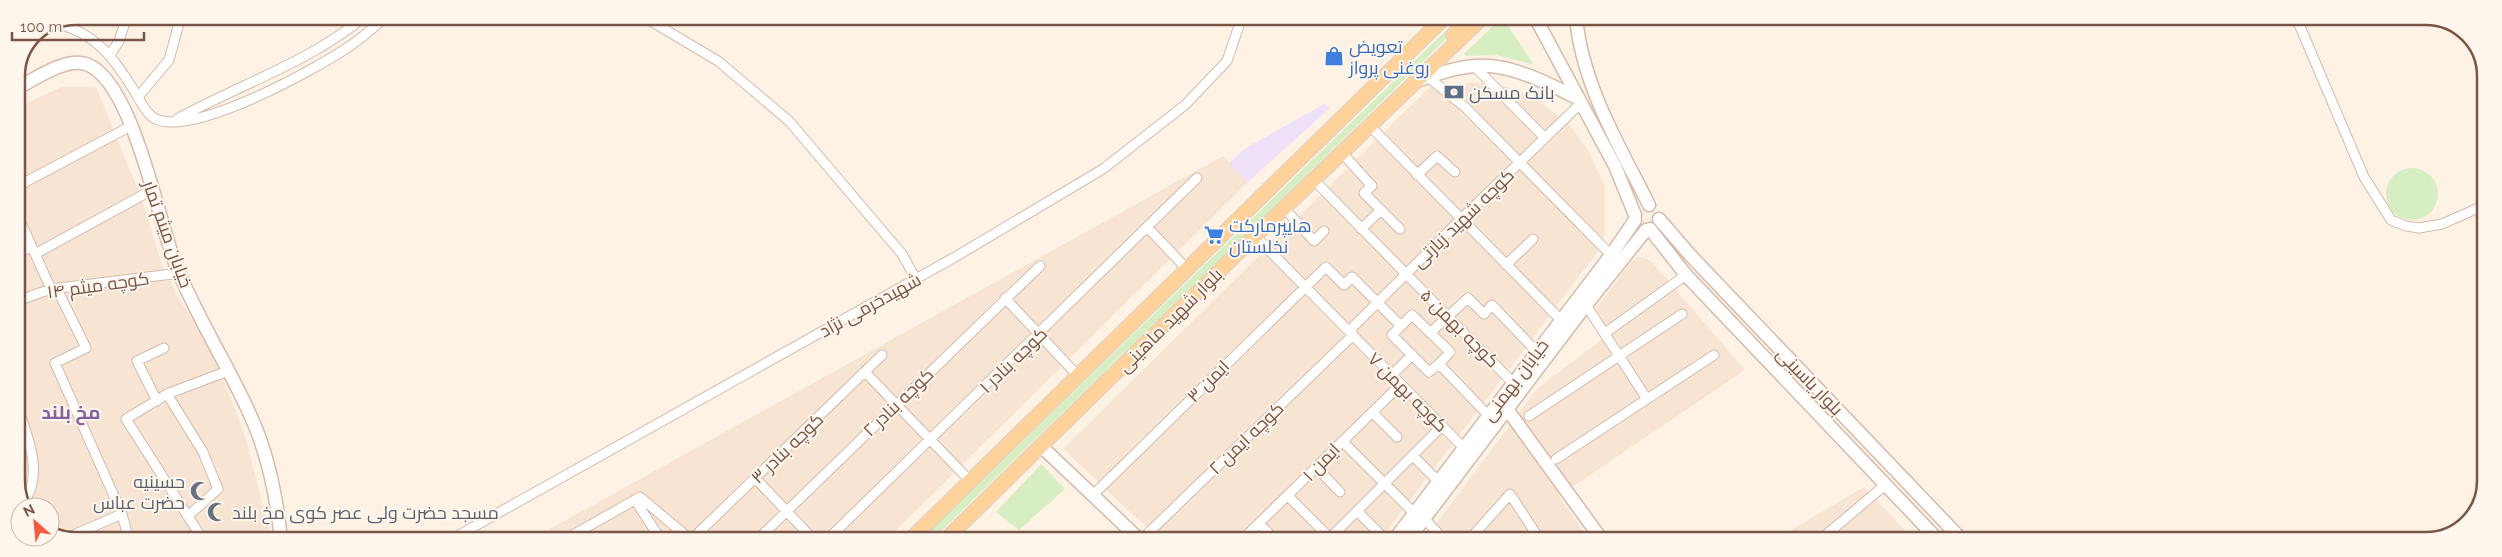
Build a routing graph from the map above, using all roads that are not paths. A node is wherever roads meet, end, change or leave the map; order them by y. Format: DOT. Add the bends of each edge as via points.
graph roads {
  1 [pos="124,25"];
  2 [pos="178,25"];
  3 [pos="354,25"];
  4 [pos="376,25"];
  5 [pos="659,25"];
  6 [pos="1239,25"];
  7 [pos="1437,25"];
  8 [pos="1461,25"];
  9 [pos="1475,25"];
  10 [pos="1539,25"];
  11 [pos="1577,25"];
  12 [pos="2299,25"];
  13 [pos="65,26"];
  14 [pos="70,28"];
  15 [pos="1448,50"];
  16 [pos="110,55"];
  17 [pos="1475,67"];
  18 [pos="1422,79"];
  19 [pos="25,84"];
  20 [pos="138,97"];
  21 [pos="1579,101"];
  22 [pos="170,123"];
  23 [pos="131,126"];
  24 [pos="1370,126"];
  25 [pos="1545,138"];
  26 [pos="1342,153"];
  27 [pos="1520,162"];
  28 [pos="1455,172"];
  29 [pos="1417,175"];
  30 [pos="1197,178"];
  31 [pos="1314,180"];
  32 [pos="25,182"];
  33 [pos="152,190"];
  34 [pos="1649,205"];
  35 [pos="1284,208"];
  36 [pos="2477,209"];
  37 [pos="1381,210"];
  38 [pos="1635,217"];
  39 [pos="1460,218"];
  40 [pos="1659,219"];
  41 [pos="1148,228"];
  42 [pos="1361,229"];
  43 [pos="1400,229"];
  44 [pos="1648,230"];
  45 [pos="1324,231"];
  46 [pos="25,233"];
  47 [pos="1255,236"];
  48 [pos="1533,239"];
  49 [pos="33,251"];
  50 [pos="25,252"];
  51 [pos="1611,255"];
  52 [pos="1506,265"];
  53 [pos="1040,266"];
  54 [pos="1187,269"];
  55 [pos="180,273"];
  56 [pos="1406,274"];
  57 [pos="1686,275"];
  58 [pos="916,278"];
  59 [pos="1304,287"];
  60 [pos="54,289"];
  61 [pos="25,298"];
  62 [pos="1005,298"];
  63 [pos="1378,302"];
  64 [pos="1586,305"];
  65 [pos="1682,314"];
  66 [pos="1448,317"];
  67 [pos="1561,320"];
  68 [pos="1401,326"];
  69 [pos="1430,333"];
  70 [pos="1605,333"];
  71 [pos="1039,334"];
  72 [pos="1352,336"];
  73 [pos="164,348"];
  74 [pos="1537,352"];
  75 [pos="882,354"];
  76 [pos="1412,355"];
  77 [pos="1619,355"];
  78 [pos="1714,355"];
  79 [pos="1439,364"];
  80 [pos="228,371"];
  81 [pos="866,373"];
  82 [pos="1392,375"];
  83 [pos="1078,376"];
  84 [pos="1513,383"];
  85 [pos="1401,384"];
  86 [pos="167,394"];
  87 [pos="1647,399"];
  88 [pos="157,401"];
  89 [pos="897,404"];
  90 [pos="1507,409"];
  91 [pos="1372,412"];
  92 [pos="1488,415"];
  93 [pos="1529,416"];
  94 [pos="1442,426"];
  95 [pos="25,429"];
  96 [pos="26,432"];
  97 [pos="1397,437"];
  98 [pos="931,440"];
  99 [pos="1342,441"];
  100 [pos="1042,447"];
  101 [pos="1464,448"];
  102 [pos="1413,456"];
  103 [pos="1556,459"];
  104 [pos="1316,467"];
  105 [pos="756,479"];
  106 [pos="1438,481"];
  107 [pos="971,482"];
  108 [pos="1384,484"];
  109 [pos="1885,485"];
  110 [pos="1340,492"];
  111 [pos="27,496"];
  112 [pos="1092,496"];
  113 [pos="1288,496"];
  114 [pos="638,499"];
  115 [pos="1357,511"];
  116 [pos="786,512"];
  117 [pos="122,514"];
  118 [pos="188,516"];
  119 [pos="1419,516"];
  120 [pos="1259,524"];
  121 [pos="1928,529"];
  122 [pos="82,532"];
  123 [pos="127,532"];
  124 [pos="198,532"];
  125 [pos="280,532"];
  126 [pos="464,532"];
  127 [pos="583,532"];
  128 [pos="657,532"];
  129 [pos="681,532"];
  130 [pos="700,532"];
  131 [pos="765,532"];
  132 [pos="806,532"];
  133 [pos="835,532"];
  134 [pos="918,532"];
  135 [pos="953,532"];
  136 [pos="1132,532"];
  137 [pos="1149,532"];
  138 [pos="1250,532"];
  139 [pos="1268,532"];
  140 [pos="1322,532"];
  141 [pos="1337,532"];
  142 [pos="1378,532"];
  143 [pos="1402,532"];
  144 [pos="1412,532"];
  145 [pos="1436,532"];
  146 [pos="1476,532"];
  147 [pos="1535,532"];
  148 [pos="1596,532"];
  149 [pos="1829,532"];
  150 [pos="1925,532"];
  151 [pos="1931,532"];
  152 [pos="1955,532"];
  1 -- 16 [label="street"];
  2 -- 20 [label="street" via="168,60"];
  3 -- 22 [label="street" via="333,42 300,61"];
  4 -- 22 [label="street" via="354,43 286,84 205,118"];
  5 -- 58 [label="street" via="718,61 789,121 896,246"];
  6 -- 58 [label="street, شهیدخرمی نژاد" via="1227,61 1186,105 1103,169"];
  7 -- 54 [label="main road, بلوار شهید ماهینی"];
  8 -- 15 [label="main road" via="1452,36"];
  9 -- 15 [label="main road, بلوار شهید ماهینی"];
  10 -- 21 [label="street"];
  11 -- 34 [label="street" via="1580,50 1598,105"];
  12 -- 36 [label="street" via="2364,177 2391,220 2419,228 2442,224"];
  13 -- 14 [label="street"];
  14 -- 16 [label="street" via="93,38"];
  15 -- 18 [label="main road, بلوار شهید ماهینی"];
  16 -- 20 [label="street"];
  17 -- 18 [label="street" via="1454,69"];
  17 -- 21 [label="street" via="1489,66 1536,78"];
  17 -- 25 [label="street"];
  18 -- 24 [label="main road, بلوار شهید ماهینی"];
  18 -- 27 [label="street" via="1466,108"];
  19 -- 23 [label="street, خیابان میثم تمار" via="70,63 86,64 116,93"];
  20 -- 22 [label="street" via="150,116"];
  21 -- 25 [label="street, کوچه شهید زیارتی"];
  21 -- 38 [label="street" via="1615,166"];
  23 -- 32 [label="street"];
  23 -- 33 [label="street, خیابان میثم تمار"];
  24 -- 26 [label="main road, بلوار شهید ماهینی"];
  24 -- 29 [label="street"];
  25 -- 27 [label="street, کوچه شهید زیارتی"];
  26 -- 31 [label="main road, بلوار شهید ماهینی"];
  26 -- 37 [label="street" via="1372,186 1364,193"];
  27 -- 39 [label="street, کوچه شهید زیارتی"];
  27 -- 51 [label="street"];
  28 -- 29 [label="street" via="1438,156"];
  29 -- 39 [label="street"];
  30 -- 41 [label="street, کوچه بنادر ۱"];
  31 -- 35 [label="main road, بلوار شهید ماهینی"];
  31 -- 42 [label="street, کوچه بهمن ۵"];
  33 -- 49 [label="street"];
  33 -- 55 [label="street, خیابان میثم تمار"];
  34 -- 38 [label="street" via="1642,206"];
  34 -- 40 [label="street" via="1656,209"];
  35 -- 45 [label="street" via="1314,241"];
  35 -- 47 [label="main road, بلوار شهید ماهینی"];
  37 -- 42 [label="street"];
  37 -- 43 [label="street"];
  38 -- 44 [label="street" via="1639,226"];
  38 -- 51 [label="street, خیابان بهمنی"];
  39 -- 52 [label="street"];
  39 -- 56 [label="street, کوچه شهید زیارتی"];
  40 -- 44 [label="street" via="1656,226"];
  40 -- 152 [label="street, بلوار یاسینی" via="1696,262"];
  41 -- 54 [label="street"];
  41 -- 71 [label="street, کوچه بنادر ۱"];
  42 -- 56 [label="street, کوچه بهمن ۵"];
  44 -- 57 [label="street, بلوار یاسینی"];
  44 -- 64 [label="street, خیابان بهمنی"];
  46 -- 49 [label="street"];
  47 -- 59 [label="street, کوچه بهمن ۷"];
  47 -- 100 [label="main road, بلوار شهید ماهینی"];
  48 -- 52 [label="street"];
  49 -- 50 [label="street"];
  49 -- 60 [label="street"];
  51 -- 67 [label="street, خیابان بهمنی"];
  52 -- 67 [label="street"];
  53 -- 62 [label="street, کوچه بنادر ۲"];
  54 -- 83 [label="main road, بلوار شهید ماهینی"];
  55 -- 60 [label="street, کوچه میثم ۱۴"];
  55 -- 80 [label="street, خیابان میثم تمار"];
  56 -- 63 [label="street, کوچه شهید زیارتی"];
  56 -- 66 [label="street, کوچه بهمن ۵"];
  57 -- 70 [label="street"];
  57 -- 109 [label="street, بلوار یاسینی"];
  58 -- 126 [label="street, شهیدخرمی نژاد"];
  59 -- 63 [label="street, ایمن ۳" via="1326,268 1344,285 1352,277"];
  59 -- 72 [label="street, کوچه بهمن ۷"];
  59 -- 112 [label="street, ایمن ۳"];
  60 -- 61 [label="street, کوچه میثم ۱۴"];
  60 -- 117 [label="street" via="86,348 55,363"];
  62 -- 71 [label="street"];
  62 -- 89 [label="street, کوچه بنادر ۲"];
  63 -- 68 [label="street"];
  63 -- 72 [label="street, کوچه شهید زیارتی" via="1352,328"];
  64 -- 70 [label="street"];
  64 -- 90 [label="street, خیابان بهمنی"];
  65 -- 77 [label="street"];
  66 -- 69 [label="street"];
  66 -- 74 [label="street" via="1468,298 1484,314 1492,305"];
  66 -- 84 [label="street, کوچه بهمن ۵"];
  67 -- 74 [label="street, خیابان بهمنی"];
  68 -- 69 [label="street" via="1412,315"];
  68 -- 76 [label="street" via="1392,335"];
  69 -- 79 [label="street" via="1450,352"];
  70 -- 77 [label="street"];
  71 -- 83 [label="street"];
  71 -- 98 [label="street, کوچه بنادر ۱"];
  72 -- 82 [label="street, کوچه بهمن ۷"];
  72 -- 137 [label="street, کوچه ایمن ۲"];
  73 -- 88 [label="street" via="137,361"];
  74 -- 84 [label="street, خیابان بهمنی"];
  75 -- 81 [label="street, کوچه بنادر ۳"];
  76 -- 79 [label="street" via="1429,372"];
  76 -- 82 [label="street"];
  77 -- 87 [label="street"];
  77 -- 93 [label="street"];
  78 -- 87 [label="street"];
  79 -- 92 [label="street"];
  80 -- 86 [label="street"];
  80 -- 125 [label="street, خیابان میثم تمار" via="260,441"];
  81 -- 89 [label="street"];
  81 -- 105 [label="street, کوچه بنادر ۳"];
  82 -- 85 [label="street, کوچه بهمن ۷"];
  83 -- 107 [label="main road, بلوار شهید ماهینی"];
  84 -- 92 [label="street, خیابان بهمنی"];
  85 -- 91 [label="street, ایمن ۱"];
  85 -- 94 [label="street, کوچه بهمن ۷"];
  86 -- 88 [label="street"];
  86 -- 118 [label="street" via="203,452 218,489"];
  87 -- 103 [label="street"];
  88 -- 118 [label="street" via="126,419"];
  89 -- 98 [label="street"];
  89 -- 116 [label="street, کوچه بنادر ۲"];
  90 -- 119 [label="street, خیابان بهمنی"];
  90 -- 148 [label="street"];
  91 -- 97 [label="street"];
  91 -- 99 [label="street, ایمن ۱"];
  92 -- 101 [label="street, خیابان بهمنی"];
  94 -- 101 [label="street, کوچه بهمن ۷"];
  94 -- 102 [label="street"];
  95 -- 96 [label="street"];
  96 -- 111 [label="street" via="34,465 34,485"];
  98 -- 107 [label="street"];
  98 -- 133 [label="street, کوچه بنادر ۱"];
  99 -- 104 [label="street, ایمن ۱"];
  99 -- 108 [label="street"];
  100 -- 112 [label="street"];
  100 -- 135 [label="main road, بلوار شهید ماهینی"];
  101 -- 106 [label="street, خیابان بهمنی"];
  102 -- 106 [label="street"];
  102 -- 108 [label="street"];
  104 -- 110 [label="street"];
  104 -- 113 [label="street, ایمن ۱"];
  105 -- 116 [label="street"];
  105 -- 130 [label="street, کوچه بنادر ۳"];
  106 -- 119 [label="street, خیابان بهمنی"];
  107 -- 134 [label="main road, بلوار شهید ماهینی"];
  108 -- 115 [label="street"];
  108 -- 119 [label="street"];
  109 -- 121 [label="street, بلوار یاسینی"];
  109 -- 149 [label="street"];
  112 -- 136 [label="street"];
  113 -- 120 [label="street, ایمن ۱"];
  113 -- 140 [label="street"];
  114 -- 127 [label="street"];
  114 -- 128 [label="street"];
  114 -- 129 [label="street"];
  115 -- 141 [label="street"];
  115 -- 142 [label="street"];
  116 -- 131 [label="street, کوچه بنادر ۲"];
  116 -- 132 [label="street"];
  117 -- 122 [label="street"];
  117 -- 123 [label="street"];
  118 -- 124 [label="street"];
  119 -- 143 [label="street, خیابان بهمنی"];
  119 -- 144 [label="street, خیابان بهمنی"];
  119 -- 145 [label="street"];
  120 -- 138 [label="street, ایمن ۱"];
  120 -- 139 [label="street"];
  121 -- 150 [label="street"];
  121 -- 151 [label="street, بلوار یاسینی"];
  146 -- 147 [label="street" via="1510,494"];
}
